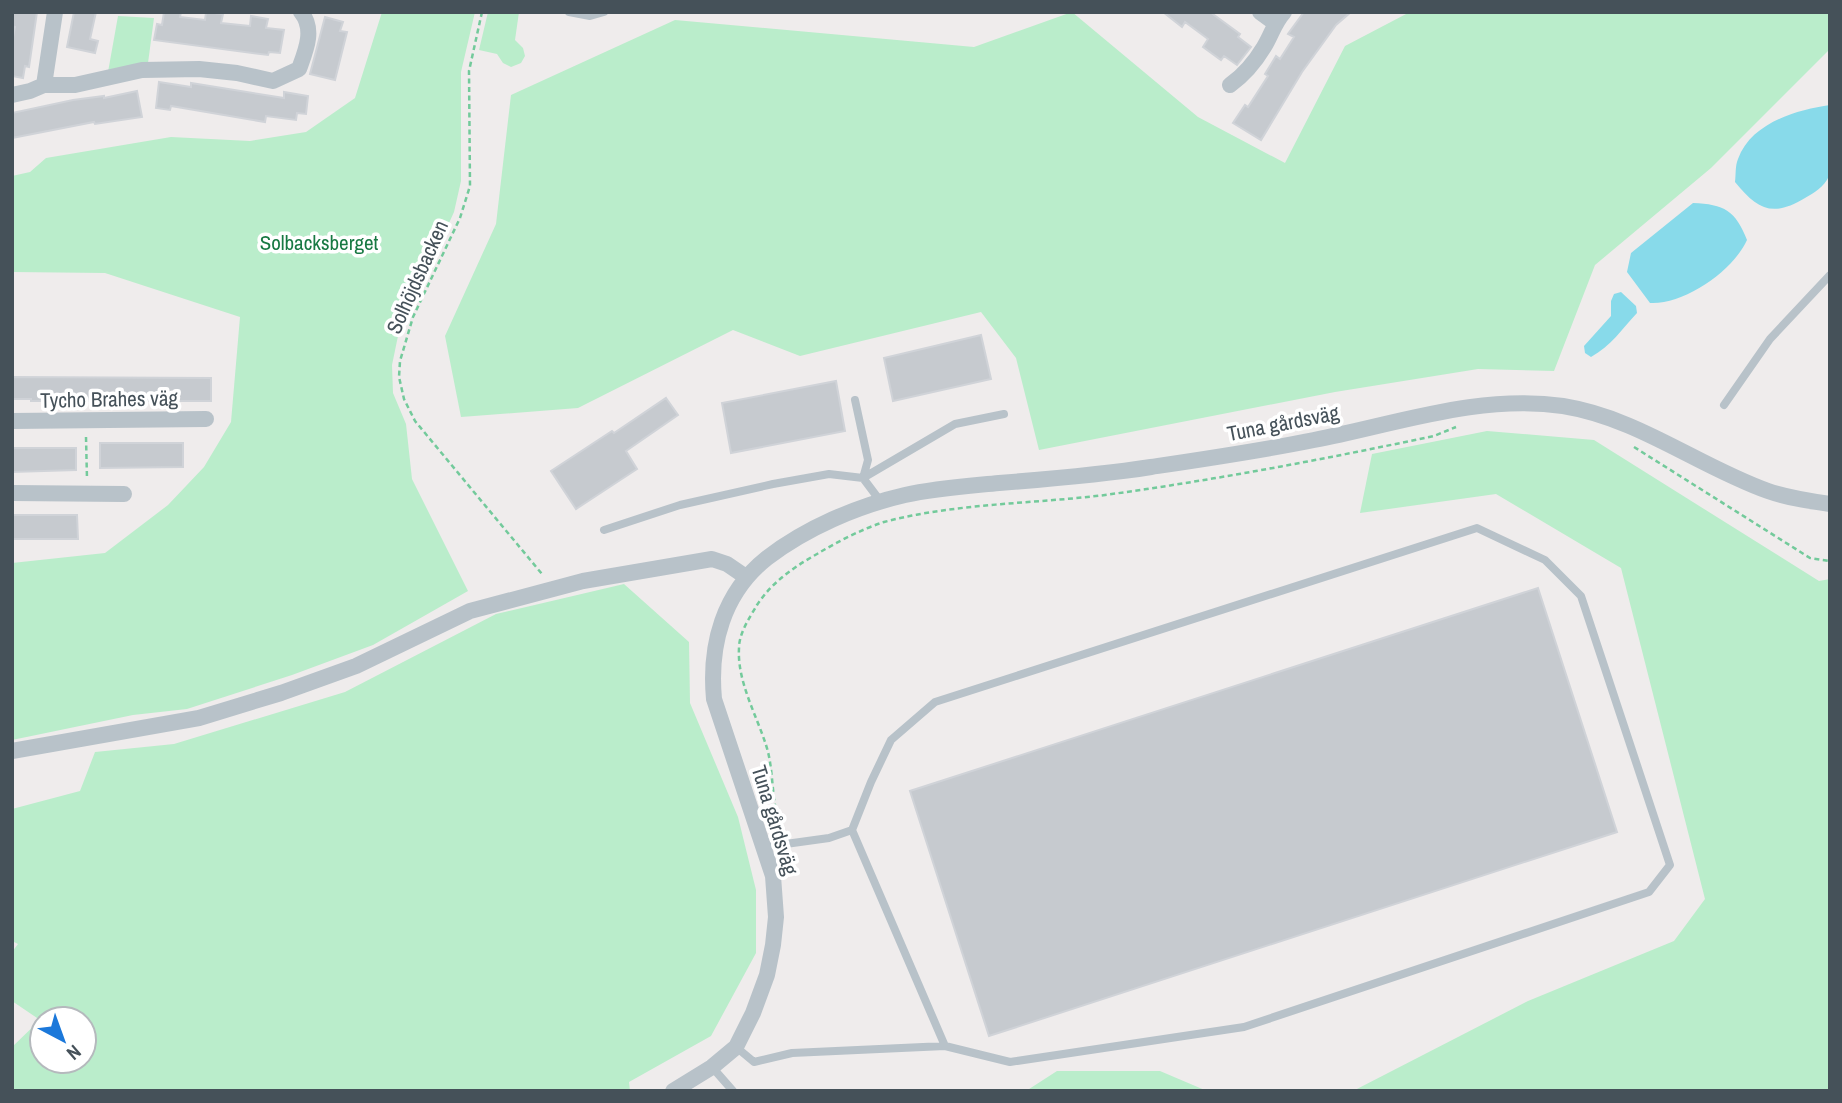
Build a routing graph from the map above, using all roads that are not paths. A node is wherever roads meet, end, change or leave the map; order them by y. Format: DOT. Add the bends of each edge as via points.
graph roads {
  1 [pos="55,12"];
  2 [pos="301,12"];
  3 [pos="569,12"];
  4 [pos="604,12"];
  5 [pos="1260,12"];
  6 [pos="1280,18"];
  7 [pos="44,85"];
  8 [pos="1230,85"];
  9 [pos="12,95"];
  10 [pos="1830,275"];
  11 [pos="855,400"];
  12 [pos="1724,405"];
  13 [pos="1004,414"];
  14 [pos="206,419"];
  15 [pos="12,421"];
  16 [pos="863,478"];
  17 [pos="12,493"];
  18 [pos="124,494"];
  19 [pos="881,502"];
  20 [pos="1830,504"];
  21 [pos="604,530"];
  22 [pos="746,577"];
  23 [pos="12,751"];
  24 [pos="852,830"];
  25 [pos="764,847"];
  26 [pos="946,1045"];
  27 [pos="736,1047"];
  28 [pos="712,1067"];
  29 [pos="673,1091"];
  30 [pos="733,1091"];
  1 -- 7 [label="street"];
  2 -- 7 [label="street" via="309,31 299,69 273,81 199,69 142,70 75,85"];
  3 -- 4 [label="lane" via="590,16"];
  5 -- 6 [label="street"];
  6 -- 8 [label="street" via="1242,76"];
  7 -- 9 [label="street"];
  10 -- 12 [label="lane" via="1770,339"];
  11 -- 16 [label="lane" via="868,460"];
  13 -- 16 [label="lane" via="955,424"];
  14 -- 15 [label="street, Tycho Brahes väg"];
  16 -- 19 [label="lane"];
  16 -- 21 [label="lane" via="829,474 773,484 680,505"];
  17 -- 18 [label="street"];
  19 -- 20 [label="street, Tuna gårdsväg" via="940,489 1182,463 1466,406 1509,403 1564,407 1614,419 1765,490"];
  19 -- 22 [label="street, Tuna gårdsväg" via="815,528"];
  22 -- 23 [label="street" via="712,559 583,581 470,611 356,666 199,718"];
  22 -- 25 [label="street, Tuna gårdsväg" via="718,629 712,675 714,699"];
  24 -- 25 [label="lane"];
  24 -- 26 [label="lane"];
  24 -- 26 [label="lane" via="891,740 935,702 974,689 1477,528 1545,560 1581,596 1670,865 1649,892 1244,1027 1010,1062"];
  25 -- 27 [label="street, Tuna gårdsväg" via="773,876 773,945 767,975"];
  26 -- 27 [label="lane" via="792,1053 754,1062"];
  27 -- 28 [label="street, Tuna gårdsväg"];
  28 -- 29 [label="street, Tuna gårdsväg"];
  28 -- 30 [label="lane"];
}
